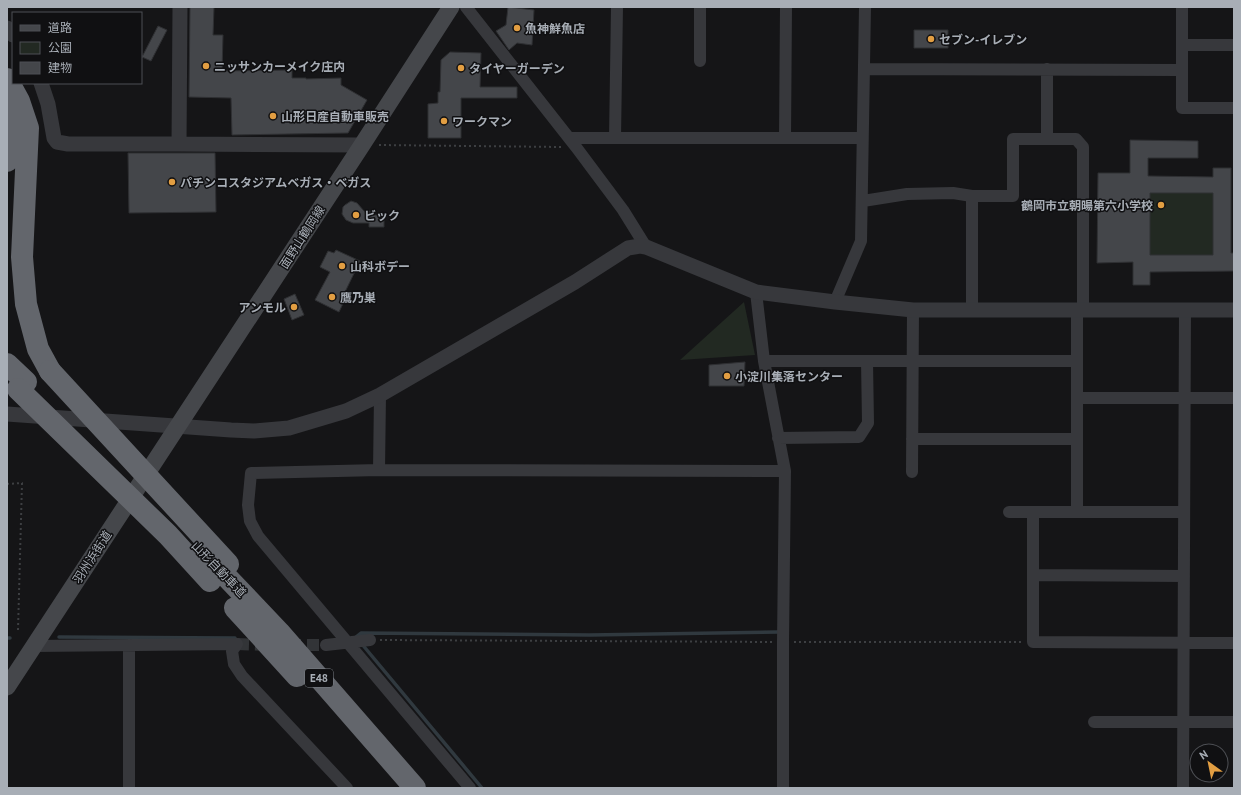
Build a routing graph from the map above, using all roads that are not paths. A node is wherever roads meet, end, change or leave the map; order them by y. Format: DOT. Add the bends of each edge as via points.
graph roads {
  1 [pos="180,7"];
  2 [pos="451,7"];
  3 [pos="466,7"];
  4 [pos="617,7"];
  5 [pos="700,7"];
  6 [pos="786,7"];
  7 [pos="864,7"];
  8 [pos="1182,7"];
  9 [pos="1182,45"];
  10 [pos="1234,45"];
  11 [pos="700,60"];
  12 [pos="864,69"];
  13 [pos="1048,70"];
  14 [pos="1182,70"];
  15 [pos="7,79"];
  16 [pos="41,84"];
  17 [pos="7,90"];
  18 [pos="1234,108"];
  19 [pos="615,138"];
  20 [pos="785,138"];
  21 [pos="862,138"];
  22 [pos="1047,139"];
  23 [pos="573,142"];
  24 [pos="180,144"];
  25 [pos="362,145"];
  26 [pos="7,161"];
  27 [pos="972,196"];
  28 [pos="863,201"];
  29 [pos="646,247"];
  30 [pos="756,292"];
  31 [pos="834,302"];
  32 [pos="912,310"];
  33 [pos="972,310"];
  34 [pos="1080,310"];
  35 [pos="1185,310"];
  36 [pos="1234,310"];
  37 [pos="764,361"];
  38 [pos="867,361"];
  39 [pos="912,361"];
  40 [pos="1077,361"];
  41 [pos="7,364"];
  42 [pos="13,391"];
  43 [pos="380,395"];
  44 [pos="1077,398"];
  45 [pos="1184,398"];
  46 [pos="1234,398"];
  47 [pos="177,426"];
  48 [pos="778,438"];
  49 [pos="912,438"];
  50 [pos="1077,439"];
  51 [pos="379,470"];
  52 [pos="785,471"];
  53 [pos="912,472"];
  54 [pos="1009,512"];
  55 [pos="1033,512"];
  56 [pos="1077,512"];
  57 [pos="1184,512"];
  58 [pos="219,572"];
  59 [pos="1033,575"];
  60 [pos="1184,576"];
  61 [pos="370,640"];
  62 [pos="347,642"];
  63 [pos="1183,643"];
  64 [pos="1234,643"];
  65 [pos="129,645"];
  66 [pos="326,645"];
  67 [pos="34,646"];
  68 [pos="7,687"];
  69 [pos="1094,722"];
  70 [pos="1183,722"];
  71 [pos="1234,722"];
  72 [pos="129,788"];
  73 [pos="346,788"];
  74 [pos="398,788"];
  75 [pos="416,788"];
  76 [pos="470,788"];
  77 [pos="784,788"];
  78 [pos="1182,788"];
  1 -- 24 [label="street"];
  2 -- 25 [label="main road, 面野山鶴岡線"];
  3 -- 23 [label="street"];
  4 -- 19 [label="street"];
  5 -- 11 [label="street"];
  6 -- 20 [label="street"];
  7 -- 12 [label="street"];
  8 -- 9 [label="street"];
  9 -- 10 [label="street"];
  9 -- 14 [label="street"];
  12 -- 13 [label="street"];
  12 -- 21 [label="street"];
  13 -- 14 [label="street"];
  13 -- 22 [label="street"];
  14 -- 18 [label="street" via="1182,108"];
  15 -- 58 [label="highway, bridge" via="19,101 28,128 22,257 26,304 38,349 50,371"];
  16 -- 24 [label="street" via="57,142"];
  17 -- 26 [label="highway" via="10,132"];
  19 -- 20 [label="street"];
  19 -- 23 [label="street"];
  20 -- 21 [label="street"];
  21 -- 28 [label="street"];
  22 -- 27 [label="street" via="1013,139 1013,196"];
  22 -- 34 [label="street" via="1076,139 1083,146"];
  23 -- 29 [label="street" via="623,210"];
  24 -- 25 [label="street"];
  25 -- 47 [label="main road, 面野山鶴岡線"];
  27 -- 28 [label="street" via="953,193 908,194"];
  27 -- 33 [label="street"];
  28 -- 31 [label="street" via="861,241"];
  29 -- 30 [label="street"];
  29 -- 43 [label="street" via="628,248 575,282"];
  30 -- 31 [label="street"];
  30 -- 37 [label="street"];
  31 -- 32 [label="street"];
  32 -- 33 [label="street"];
  32 -- 39 [label="street"];
  33 -- 34 [label="street"];
  34 -- 35 [label="street"];
  34 -- 40 [label="street"];
  35 -- 36 [label="street"];
  35 -- 45 [label="street"];
  37 -- 38 [label="street"];
  37 -- 48 [label="street"];
  38 -- 39 [label="street"];
  38 -- 48 [label="street" via="868,423 859,437"];
  39 -- 40 [label="street"];
  39 -- 49 [label="street"];
  40 -- 44 [label="street"];
  41 -- 42 [label="highway"];
  42 -- 47 [label="street"];
  42 -- 58 [label="highway, bridge"];
  43 -- 47 [label="street" via="346,411 289,428 254,431"];
  43 -- 51 [label="street"];
  44 -- 45 [label="street"];
  44 -- 50 [label="street"];
  45 -- 46 [label="street"];
  45 -- 57 [label="street"];
  47 -- 67 [label="main road, 羽州浜街道"];
  48 -- 52 [label="street"];
  49 -- 50 [label="street"];
  49 -- 53 [label="street"];
  50 -- 56 [label="street"];
  51 -- 52 [label="street"];
  51 -- 62 [label="street" via="251,473 248,505 250,521 258,536"];
  52 -- 77 [label="street"];
  54 -- 55 [label="street"];
  55 -- 56 [label="street"];
  55 -- 59 [label="street"];
  56 -- 57 [label="street"];
  57 -- 60 [label="street"];
  58 -- 74 [label="highway, 山形自動車道 / E48"];
  58 -- 75 [label="highway, E48" via="245,585 279,632"];
  59 -- 60 [label="street"];
  59 -- 63 [label="street" via="1033,642"];
  60 -- 63 [label="street"];
  61 -- 62 [label="street"];
  62 -- 66 [label="street"];
  62 -- 76 [label="street"];
  63 -- 64 [label="street"];
  63 -- 70 [label="street"];
  65 -- 67 [label="street"];
  65 -- 72 [label="street"];
  65 -- 73 [label="street" via="237,644 232,651 234,664 242,676"];
  67 -- 68 [label="main road, 羽州浜街道"];
  69 -- 70 [label="street"];
  70 -- 71 [label="street"];
  70 -- 78 [label="street"];
}
